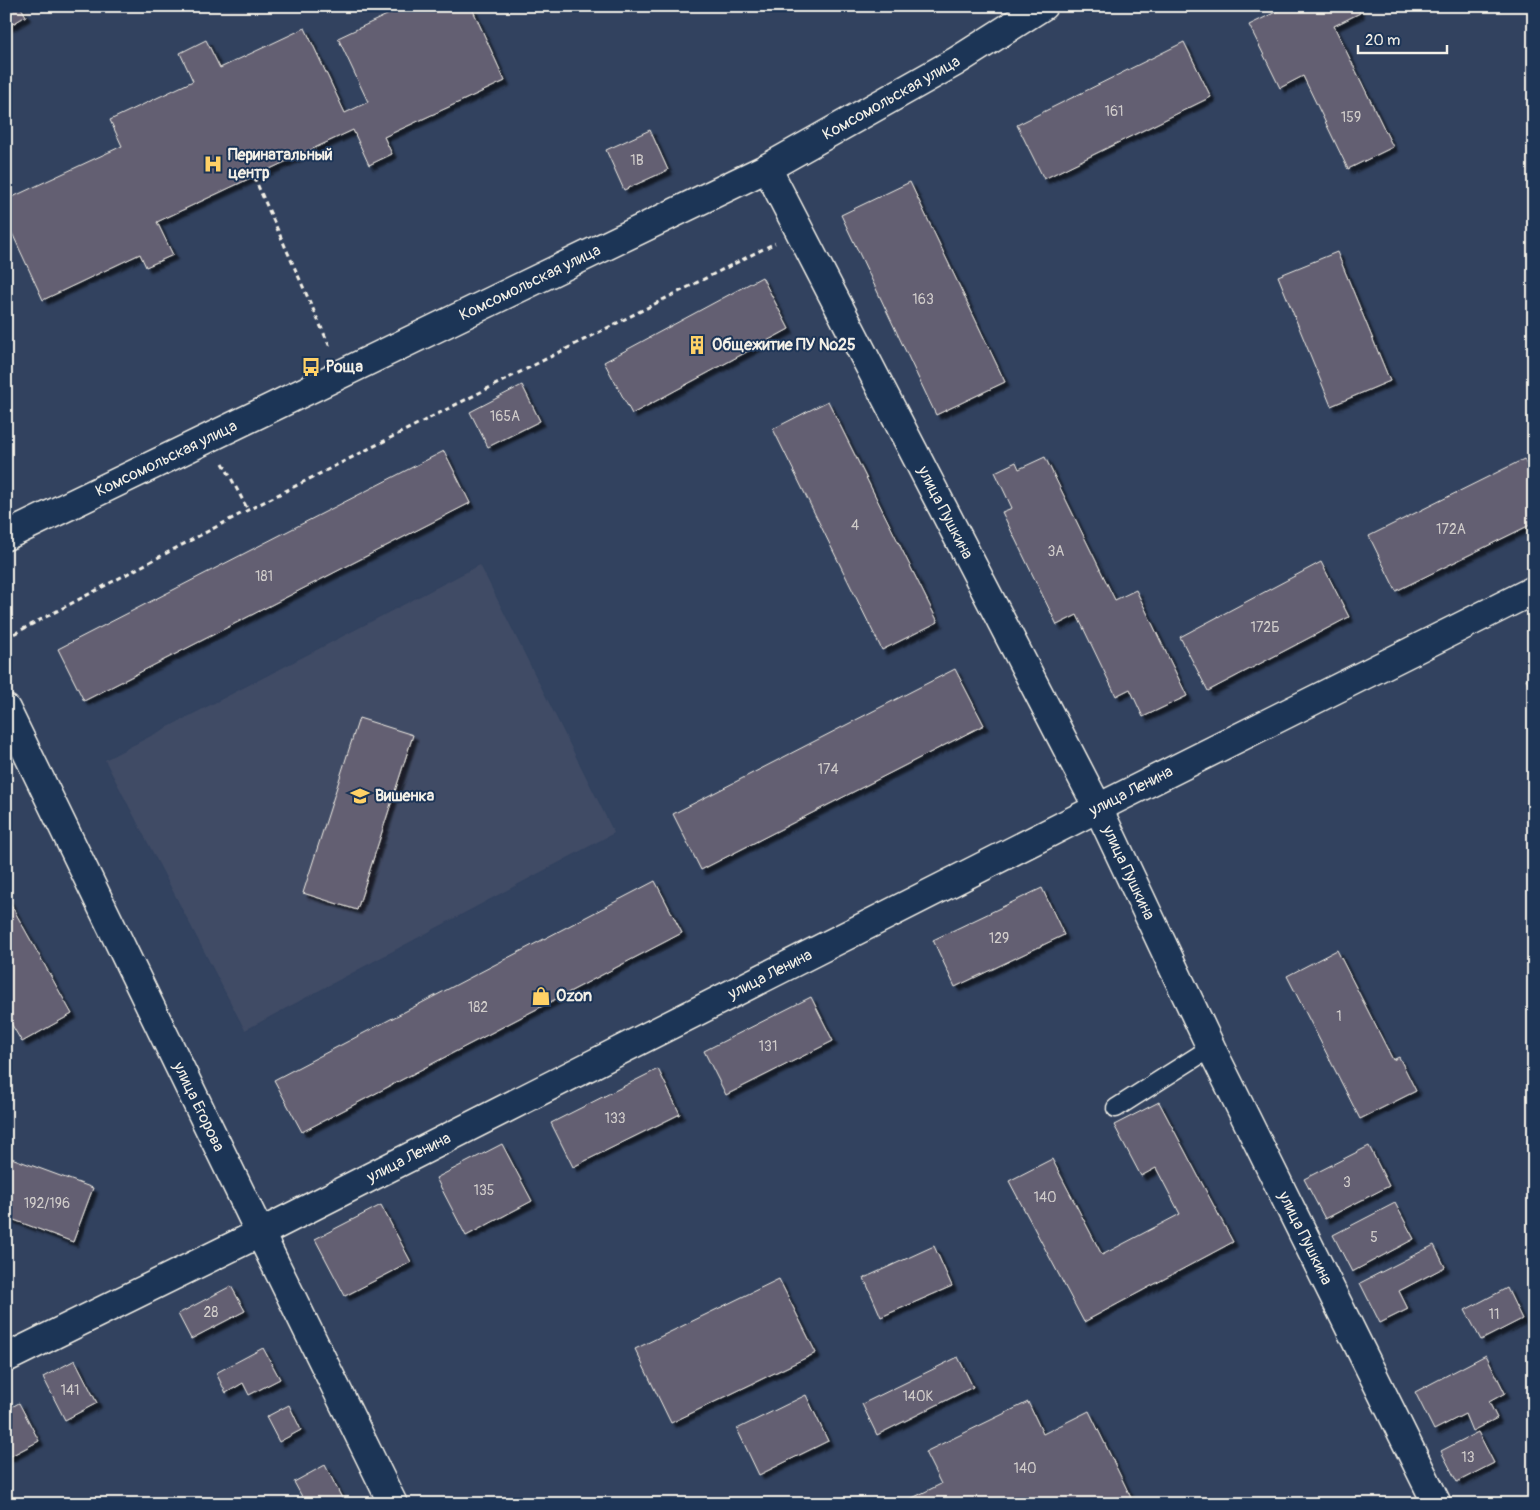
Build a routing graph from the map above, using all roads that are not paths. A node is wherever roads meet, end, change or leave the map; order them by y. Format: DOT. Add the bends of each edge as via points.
graph roads {
  1 [pos="1044,6"];
  2 [pos="767,168"];
  3 [pos="6,536"];
  4 [pos="1534,590"];
  5 [pos="6,709"];
  6 [pos="1098,808"];
  7 [pos="1214,1054"];
  8 [pos="1116,1108"];
  9 [pos="260,1233"];
  10 [pos="6,1358"];
  11 [pos="393,1504"];
  12 [pos="1437,1504"];
  1 -- 2 [label="street, Комсомольская улица" via="955,62"];
  2 -- 3 [label="street, Комсомольская улица"];
  2 -- 6 [label="street, улица Пушкина"];
  4 -- 6 [label="street, улица Ленина"];
  5 -- 9 [label="street, улица Егорова"];
  6 -- 7 [label="street, улица Пушкина"];
  6 -- 9 [label="street, улица Ленина"];
  7 -- 8 [label="lane" via="1201,1054"];
  7 -- 12 [label="street, улица Пушкина"];
  9 -- 10 [label="street, улица Ленина"];
  9 -- 11 [label="street, улица Егорова"];
}
